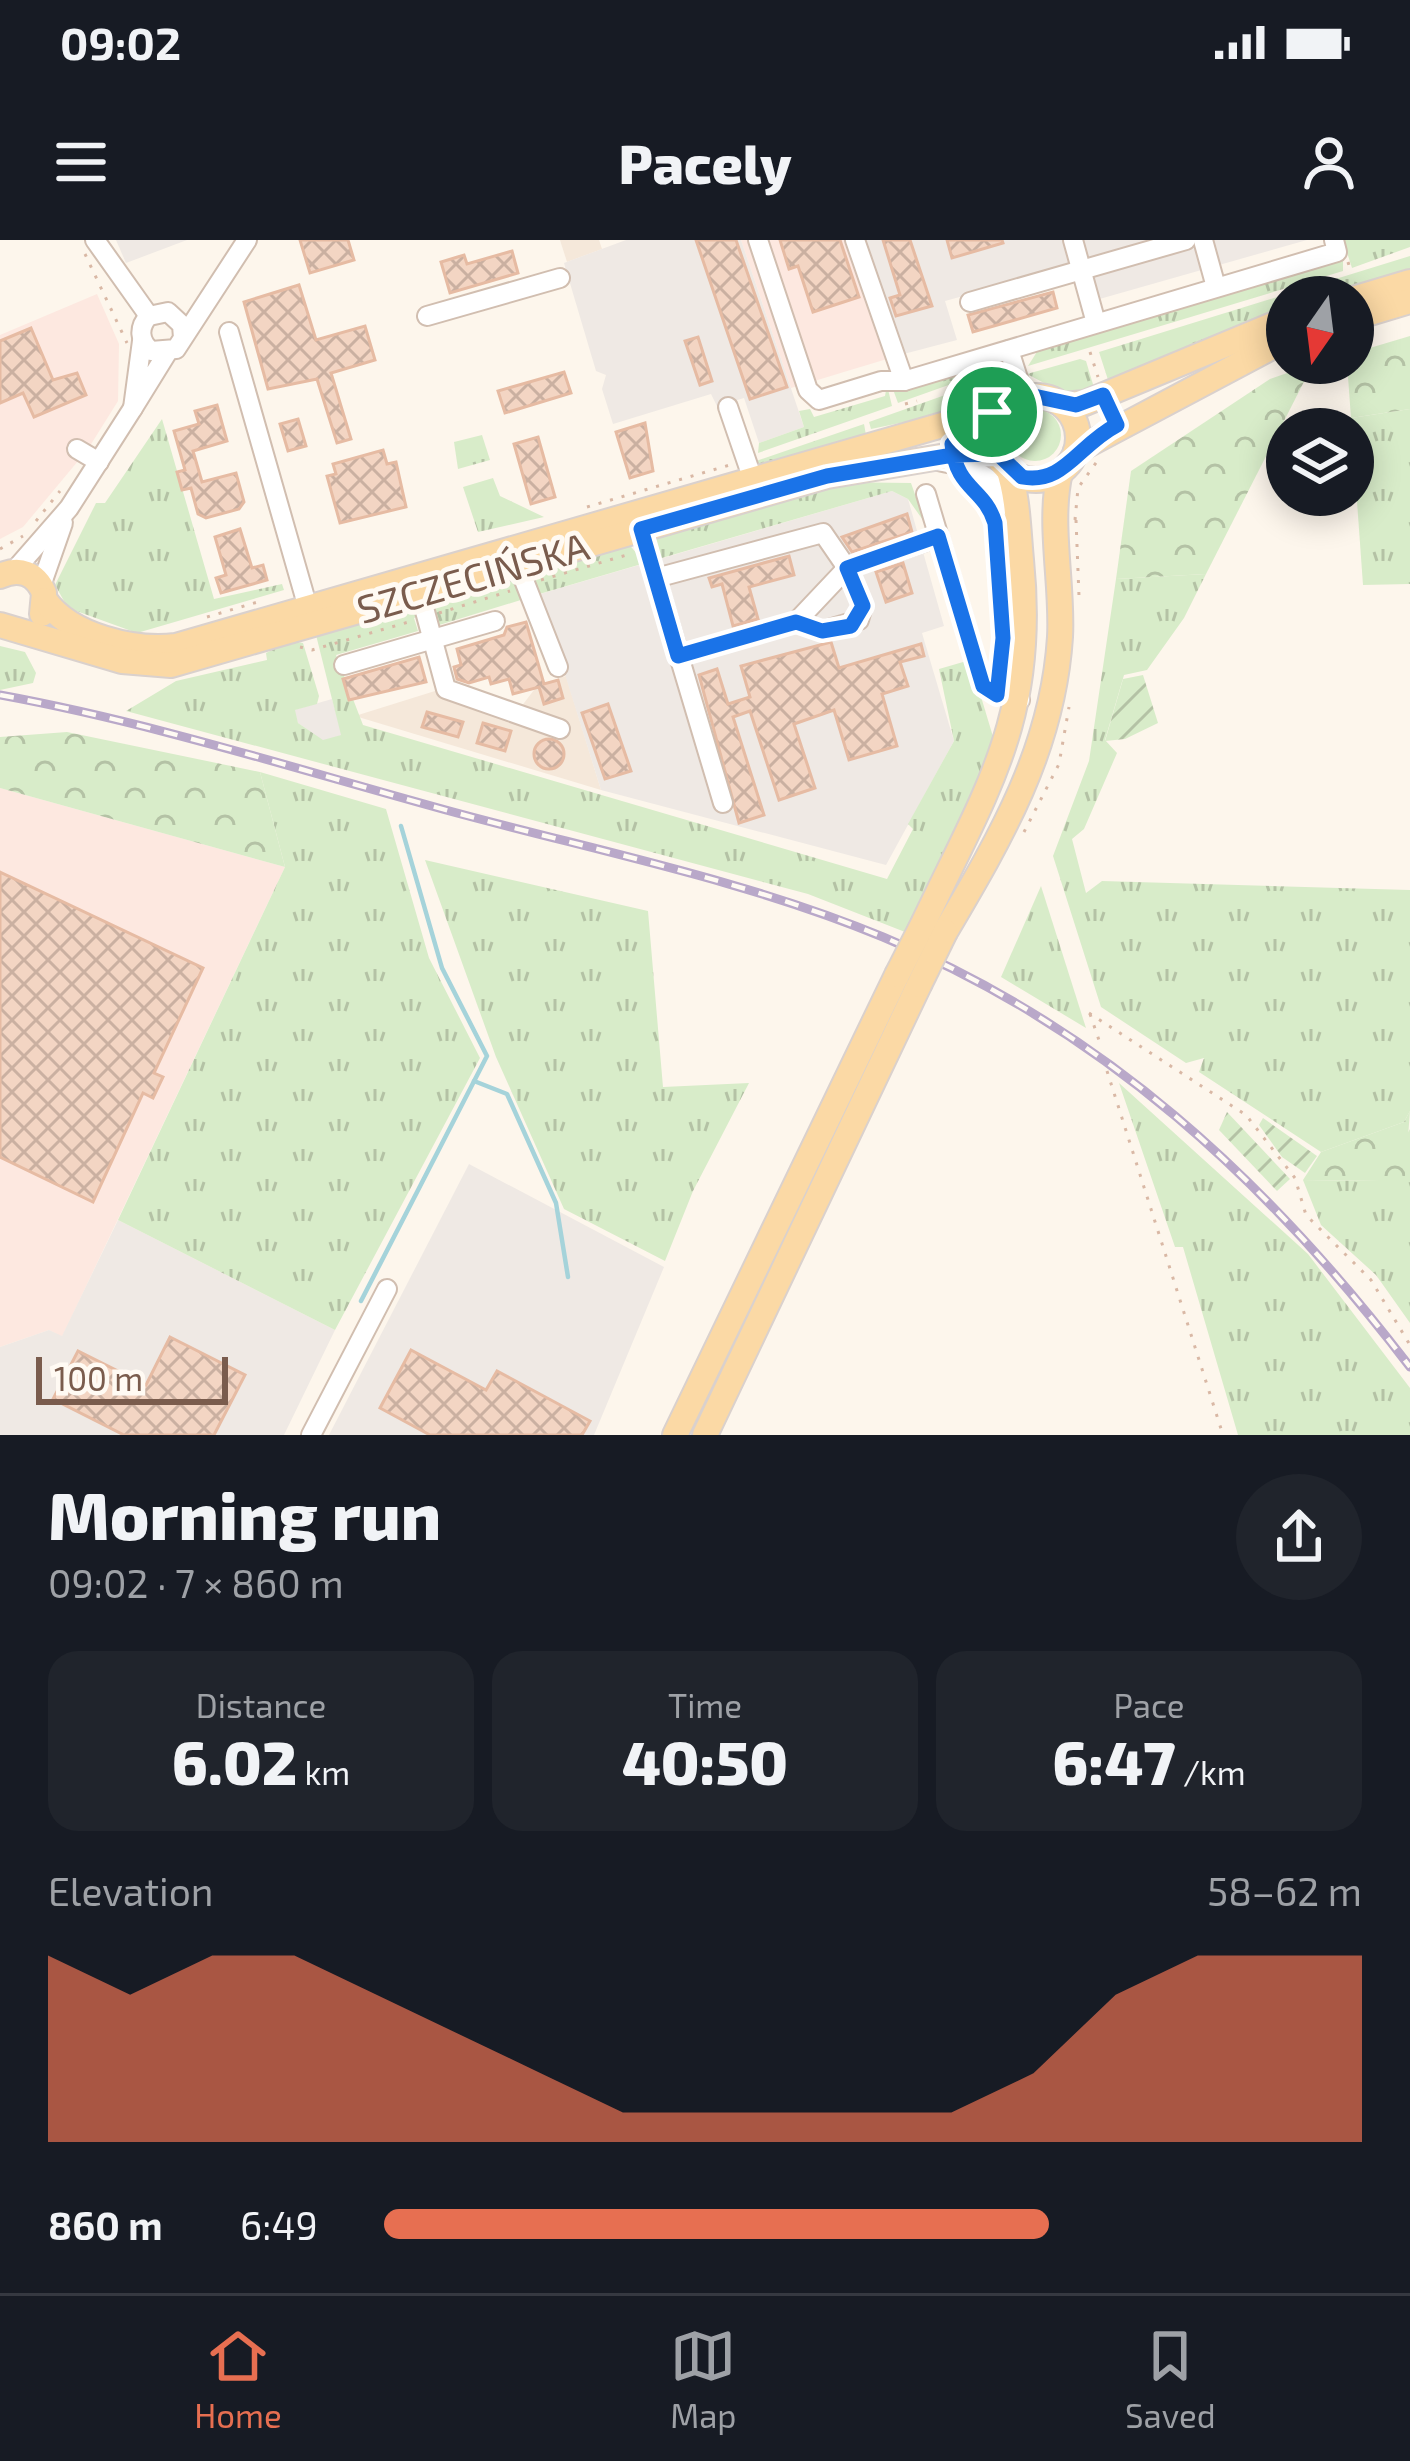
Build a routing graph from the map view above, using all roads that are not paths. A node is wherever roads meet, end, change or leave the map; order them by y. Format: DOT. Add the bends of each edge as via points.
graph roads {
  1 [pos="95,240"];
  2 [pos="248,240"];
  3 [pos="758,240"];
  4 [pos="855,240"];
  5 [pos="1073,240"];
  6 [pos="1186,240"];
  7 [pos="1203,240"];
  8 [pos="1334,240"];
  9 [pos="1081,268"];
  10 [pos="560,278"];
  11 [pos="1410,282"];
  12 [pos="1216,287"];
  13 [pos="214,288"];
  14 [pos="1374,293"];
  15 [pos="970,302"];
  16 [pos="1410,302"];
  17 [pos="1374,312"];
  18 [pos="157,314"];
  19 [pos="427,316"];
  20 [pos="1096,323"];
  21 [pos="1266,328"];
  22 [pos="229,332"];
  23 [pos="183,338"];
  24 [pos="135,342"];
  25 [pos="1009,350"];
  26 [pos="1266,350"];
  27 [pos="167,353"];
  28 [pos="904,381"];
  29 [pos="1016,402"];
  30 [pos="1063,405"];
  31 [pos="728,406"];
  32 [pos="133,408"];
  33 [pos="77,449"];
  34 [pos="1076,451"];
  35 [pos="928,459"];
  36 [pos="1003,461"];
  37 [pos="98,462"];
  38 [pos="746,470"];
  39 [pos="1060,472"];
  40 [pos="926,494"];
  41 [pos="69,508"];
  42 [pos="1009,520"];
  43 [pos="641,529"];
  44 [pos="938,536"];
  45 [pos="518,565"];
  46 [pos="847,568"];
  47 [pos="4,574"];
  48 [pos="656,578"];
  49 [pos="43,593"];
  50 [pos="420,593"];
  51 [pos="308,608"];
  52 [pos="495,621"];
  53 [pos="796,622"];
  54 [pos="10,627"];
  55 [pos="433,639"];
  56 [pos="678,656"];
  57 [pos="344,664"];
  58 [pos="558,668"];
  59 [pos="1008,698"];
  60 [pos="560,729"];
  61 [pos="723,803"];
  62 [pos="935,927"];
  63 [pos="908,980"];
  64 [pos="387,1289"];
  65 [pos="310,1435"];
  66 [pos="675,1435"];
  67 [pos="705,1435"];
  1 -- 18 [label="street"];
  2 -- 13 [label="street"];
  3 -- 28 [label="street" via="812,398"];
  4 -- 28 [label="street"];
  5 -- 9 [label="street"];
  6 -- 9 [label="street"];
  7 -- 12 [label="street"];
  8 -- 12 [label="street" via="1337,252"];
  9 -- 15 [label="street"];
  9 -- 20 [label="street"];
  10 -- 19 [label="street"];
  11 -- 14 [label="main road"];
  12 -- 20 [label="street"];
  13 -- 18 [label="street"];
  13 -- 23 [label="street"];
  16 -- 17 [label="main road"];
  18 -- 23 [label="street" via="178,320"];
  18 -- 24 [label="street"];
  20 -- 25 [label="street"];
  21 -- 30 [label="main road"];
  22 -- 51 [label="street"];
  23 -- 27 [label="street"];
  24 -- 27 [label="street"];
  24 -- 32 [label="street"];
  25 -- 28 [label="street"];
  25 -- 29 [label="street"];
  26 -- 34 [label="main road"];
  27 -- 32 [label="street"];
  29 -- 30 [label="main road" via="1046,397"];
  29 -- 36 [label="main road" via="995,428"];
  29 -- 38 [label="main road, SZCZECIŃSKA"];
  30 -- 34 [label="main road" via="1078,431"];
  31 -- 38 [label="street"];
  32 -- 37 [label="street"];
  33 -- 37 [label="street"];
  34 -- 39 [label="main road"];
  35 -- 36 [label="main road, SZCZECIŃSKA"];
  35 -- 42 [label="street" via="992,478"];
  35 -- 43 [label="main road, SZCZECIŃSKA" via="827,476"];
  36 -- 39 [label="main road" via="1030,479"];
  36 -- 42 [label="main road"];
  37 -- 41 [label="street"];
  38 -- 51 [label="main road, SZCZECIŃSKA"];
  39 -- 62 [label="main road" via="1060,639 1047,731 1030,780"];
  40 -- 44 [label="street"];
  41 -- 47 [label="street"];
  41 -- 49 [label="street"];
  42 -- 59 [label="main road" via="1027,644"];
  43 -- 45 [label="main road, SZCZECIŃSKA"];
  43 -- 48 [label="street"];
  44 -- 46 [label="street"];
  44 -- 59 [label="street" via="983,686"];
  45 -- 50 [label="main road, SZCZECIŃSKA"];
  45 -- 58 [label="street"];
  46 -- 48 [label="street" via="823,533"];
  46 -- 53 [label="street"];
  46 -- 53 [label="street" via="863,606 859,620 822,631"];
  47 -- 49 [label="main road, SZCZECIŃSKA" via="30,575"];
  48 -- 56 [label="street"];
  49 -- 51 [label="main road, SZCZECIŃSKA" via="73,625 151,647"];
  49 -- 54 [label="main road" via="38,619"];
  50 -- 54 [label="main road, SZCZECIŃSKA" via="171,665 122,661"];
  50 -- 55 [label="street"];
  52 -- 55 [label="street"];
  53 -- 56 [label="street"];
  55 -- 57 [label="street"];
  55 -- 60 [label="street" via="446,689"];
  56 -- 61 [label="street"];
  59 -- 62 [label="main road" via="1000,767"];
  62 -- 63 [label="main road, bridge"];
  63 -- 66 [label="main road"];
  63 -- 67 [label="main road"];
  64 -- 65 [label="street"];
}
